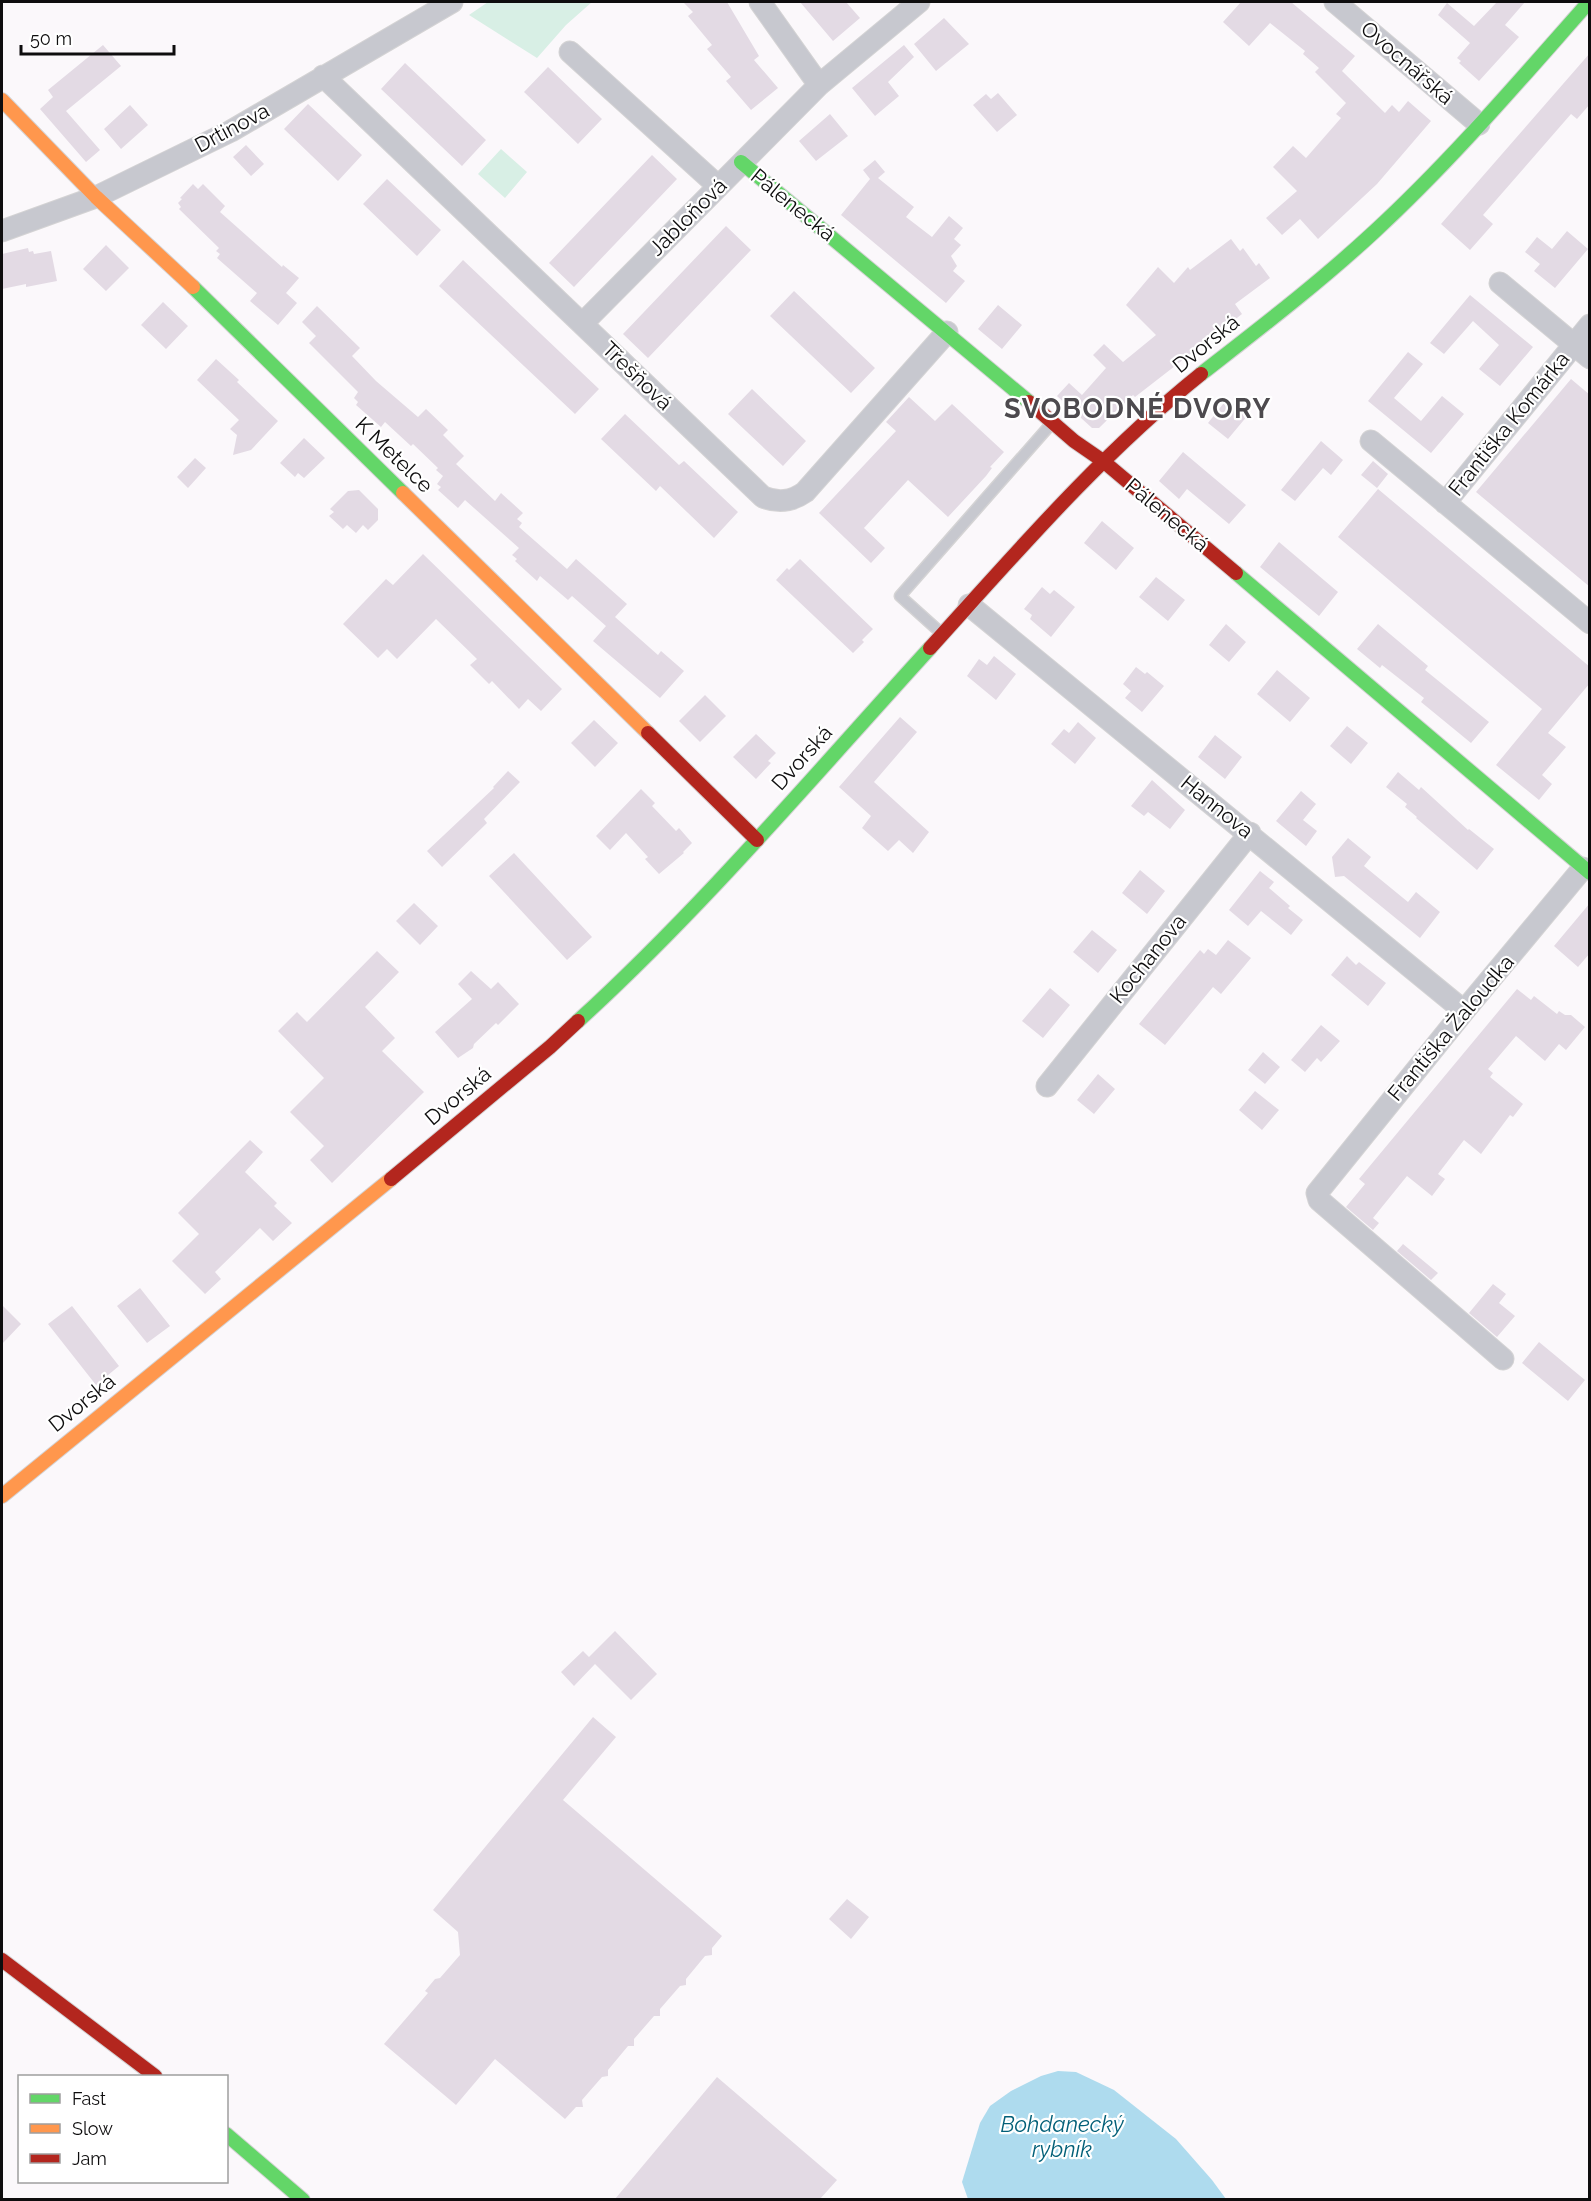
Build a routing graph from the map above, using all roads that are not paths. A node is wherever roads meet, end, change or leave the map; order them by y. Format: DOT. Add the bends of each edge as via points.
graph roads {
  1 [pos="452,2"];
  2 [pos="760,2"];
  3 [pos="919,2"];
  4 [pos="1335,2"];
  5 [pos="1589,2"];
  6 [pos="570,52"];
  7 [pos="323,76"];
  8 [pos="819,85"];
  9 [pos="2,100"];
  10 [pos="1479,124"];
  11 [pos="741,162"];
  12 [pos="718,186"];
  13 [pos="96,197"];
  14 [pos="2,231"];
  15 [pos="1500,283"];
  16 [pos="583,323"];
  17 [pos="1590,325"];
  18 [pos="947,332"];
  19 [pos="1582,351"];
  20 [pos="1053,423"];
  21 [pos="1371,441"];
  22 [pos="1103,461"];
  23 [pos="1445,503"];
  24 [pos="969,604"];
  25 [pos="1590,623"];
  26 [pos="942,635"];
  27 [pos="1250,833"];
  28 [pos="757,840"];
  29 [pos="1588,871"];
  30 [pos="1464,1011"];
  31 [pos="1047,1086"];
  32 [pos="1503,1359"];
  33 [pos="2,1496"];
  34 [pos="2,1959"];
  35 [pos="154,2075"];
  36 [pos="228,2136"];
  37 [pos="303,2199"];
  1 -- 7 [label="street, Drtinova"];
  2 -- 8 [label="street"];
  3 -- 8 [label="street, Jabloňová"];
  4 -- 10 [label="street, Ovocnářská"];
  5 -- 10 [label="street, Dvorská"];
  6 -- 12 [label="street, Pálenecká"];
  7 -- 13 [label="street, Drtinova" via="231,131"];
  7 -- 16 [label="street, Třešňová"];
  8 -- 11 [label="street, Jabloňová"];
  9 -- 13 [label="street, K Metelce"];
  10 -- 22 [label="street, Dvorská" via="1342,262 1152,415"];
  11 -- 12 [label="street, Jabloňová"];
  11 -- 18 [label="street, Pálenecká"];
  12 -- 16 [label="street, Jabloňová"];
  13 -- 14 [label="street, Drtinova"];
  13 -- 28 [label="street, K Metelce" via="175,269"];
  15 -- 19 [label="street, Františka Komárka"];
  16 -- 18 [label="street, Třešňová" via="755,491 774,501 805,492"];
  17 -- 19 [label="street, Františka Komárka"];
  18 -- 20 [label="street, Pálenecká"];
  19 -- 23 [label="street, Františka Komárka"];
  20 -- 22 [label="street, Pálenecká"];
  20 -- 26 [label="lane" via="900,596"];
  21 -- 23 [label="street, Františka Komárka"];
  22 -- 24 [label="street, Dvorská"];
  22 -- 29 [label="street, Pálenecká"];
  23 -- 25 [label="street, Františka Komárka"];
  24 -- 26 [label="street, Dvorská"];
  24 -- 27 [label="street, Hannova"];
  26 -- 28 [label="street, Dvorská"];
  27 -- 30 [label="street, Hannova"];
  27 -- 31 [label="street, Kochanova"];
  28 -- 33 [label="street, Dvorská" via="640,963 550,1047"];
  29 -- 30 [label="street, Františka Žaloudka"];
  30 -- 32 [label="street, Františka Žaloudka" via="1317,1193 1319,1200"];
  34 -- 35 [label="street"];
  36 -- 37 [label="street"];
}
